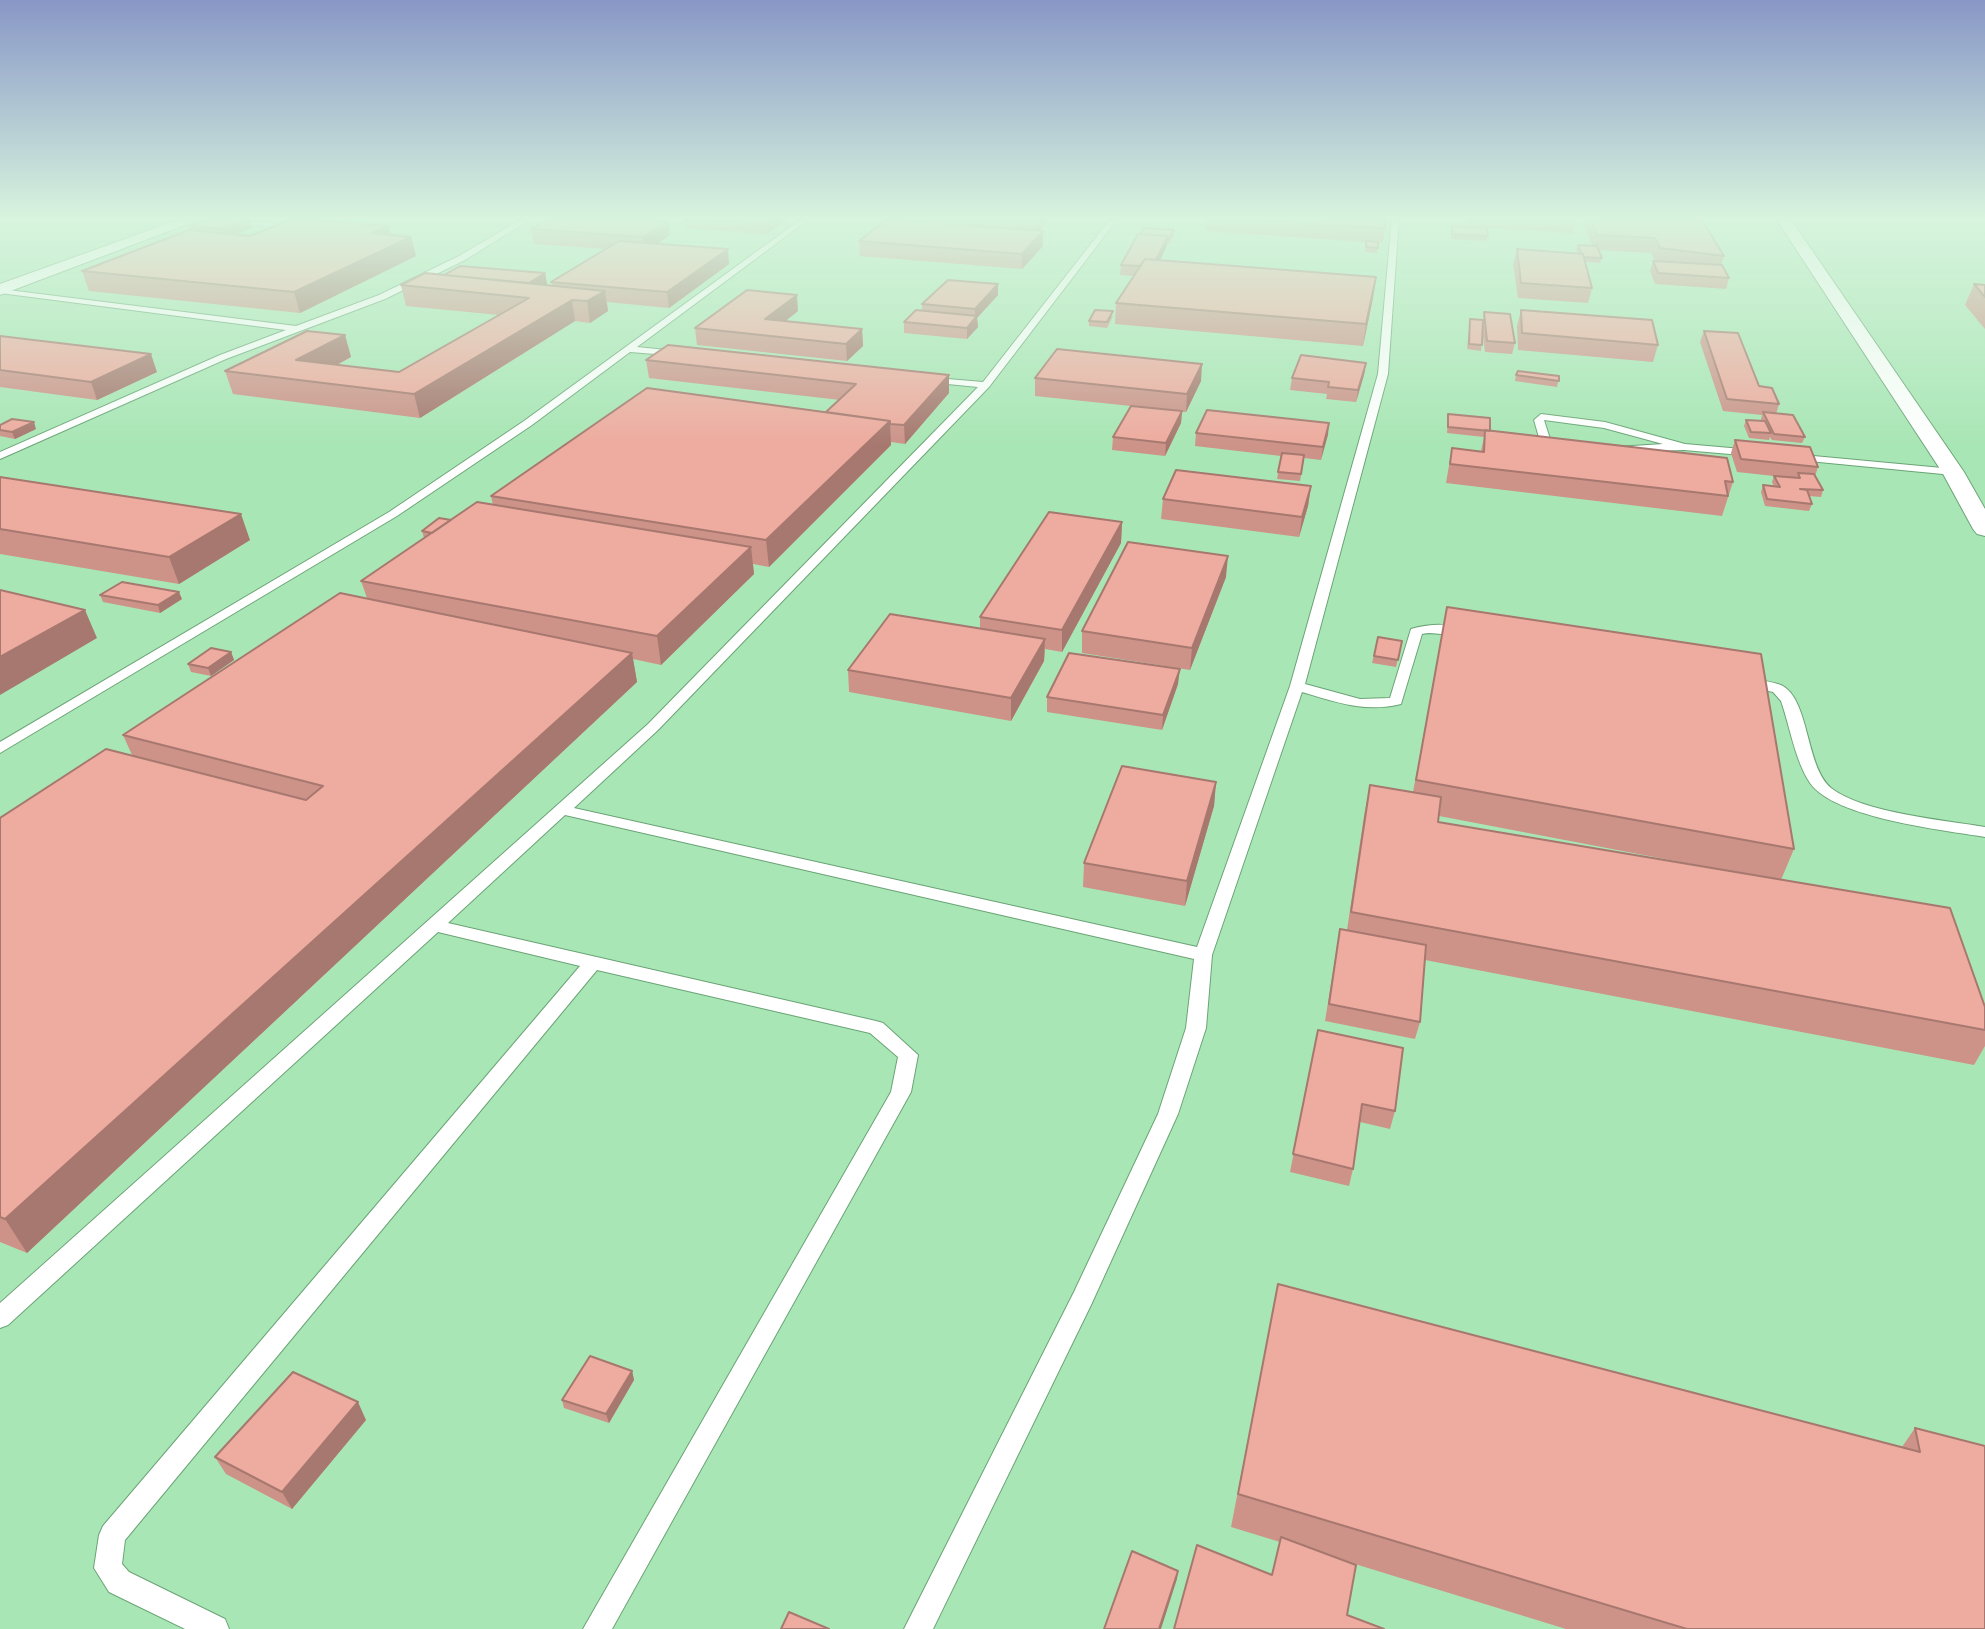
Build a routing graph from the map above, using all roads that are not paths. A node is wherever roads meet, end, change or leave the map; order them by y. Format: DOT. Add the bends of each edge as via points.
graph roads {
  1 [pos="23,293"];
  2 [pos="390,293"];
  3 [pos="704,293"];
  4 [pos="1057,293"];
  5 [pos="1390,293"];
  6 [pos="1833,293"];
  7 [pos="297,329"];
  8 [pos="627,349"];
  9 [pos="690,355"];
  10 [pos="908,377"];
  11 [pos="986,385"];
  12 [pos="1684,447"];
  13 [pos="1573,449"];
  14 [pos="1611,449"];
  15 [pos="1763,454"];
  16 [pos="1779,455"];
  17 [pos="0,456"];
  18 [pos="1953,472"];
  19 [pos="1985,529"];
  20 [pos="1473,634"];
  21 [pos="1731,679"];
  22 [pos="1297,686"];
  23 [pos="0,748"];
  24 [pos="563,810"];
  25 [pos="1985,832"];
  26 [pos="436,926"];
  27 [pos="1203,955"];
  28 [pos="592,964"];
  29 [pos="0,1318"];
  30 [pos="215,1629"];
  31 [pos="597,1629"];
  32 [pos="918,1629"];
  1 -- 7 [label="lane"];
  2 -- 7 [label="lane"];
  3 -- 8 [label="lane"];
  4 -- 11 [label="lane"];
  5 -- 22 [label="lane" via="1383,374"];
  6 -- 18 [label="street"];
  7 -- 17 [label="lane"];
  8 -- 9 [label="lane"];
  8 -- 23 [label="lane" via="393,514"];
  10 -- 11 [label="lane"];
  11 -- 24 [label="lane" via="653,727"];
  12 -- 13 [label="lane" via="1605,425 1541,417 1545,441"];
  12 -- 14 [label="lane"];
  12 -- 15 [label="lane"];
  16 -- 18 [label="lane"];
  18 -- 19 [label="street"];
  20 -- 22 [label="lane" via="1442,628 1416,632 1396,701 1387,704"];
  21 -- 25 [label="lane" via="1778,689 1788,700 1818,784 1832,797 1860,808"];
  22 -- 27 [label="lane"];
  24 -- 26 [label="lane"];
  24 -- 27 [label="lane"];
  26 -- 28 [label="lane"];
  26 -- 29 [label="lane"];
  27 -- 32 [label="lane" via="1196,1028 1168,1114"];
  28 -- 30 [label="lane" via="112,1535 108,1568 119,1582"];
  28 -- 31 [label="lane" via="876,1028 908,1055 901,1092"];
}
